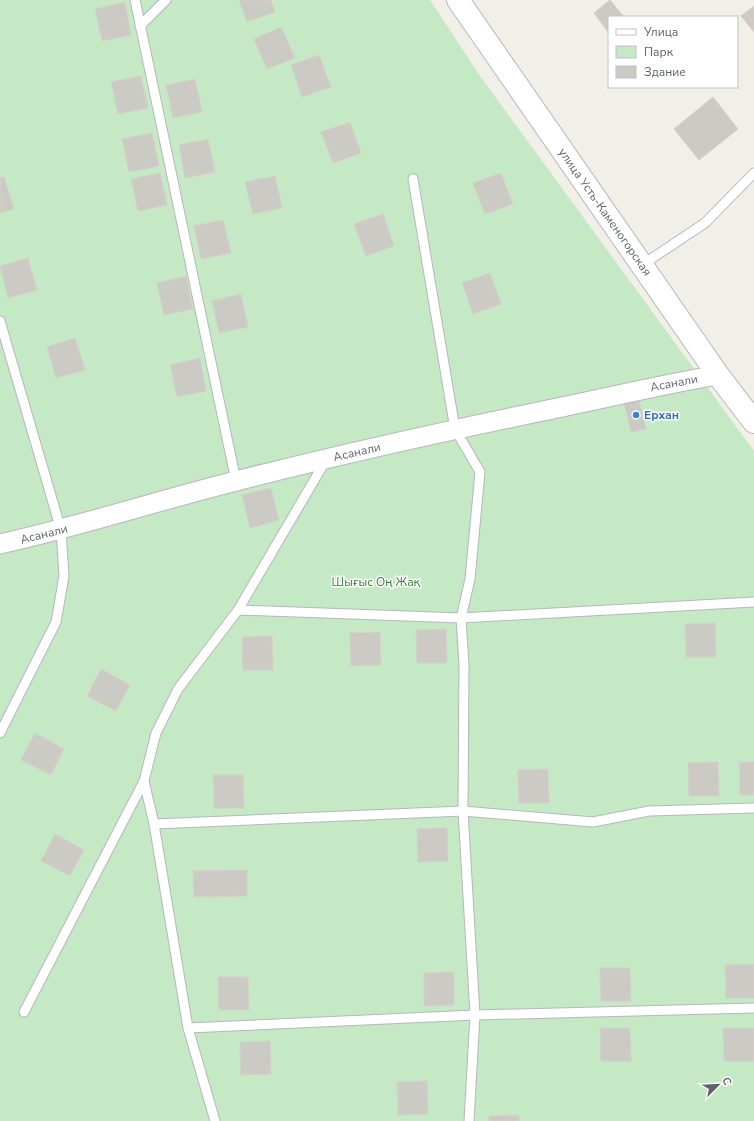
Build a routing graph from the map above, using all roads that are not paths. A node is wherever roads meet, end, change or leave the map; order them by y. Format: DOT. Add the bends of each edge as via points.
graph roads {
  1 [pos="135,0"];
  2 [pos="166,0"];
  3 [pos="458,0"];
  4 [pos="140,26"];
  5 [pos="754,173"];
  6 [pos="413,179"];
  7 [pos="642,265"];
  8 [pos="0,321"];
  9 [pos="2,337"];
  10 [pos="718,375"];
  11 [pos="754,422"];
  12 [pos="455,429"];
  13 [pos="326,460"];
  14 [pos="236,481"];
  15 [pos="61,530"];
  16 [pos="0,544"];
  17 [pos="754,602"];
  18 [pos="238,610"];
  19 [pos="461,618"];
  20 [pos="0,733"];
  21 [pos="144,781"];
  22 [pos="754,808"];
  23 [pos="463,811"];
  24 [pos="154,824"];
  25 [pos="754,1008"];
  26 [pos="24,1012"];
  27 [pos="475,1015"];
  28 [pos="188,1028"];
  29 [pos="215,1121"];
  30 [pos="469,1121"];
  1 -- 4 [label="lane"];
  2 -- 4 [label="lane"];
  3 -- 7 [label="street, улица Усть-Каменогорская"];
  4 -- 14 [label="lane"];
  5 -- 7 [label="lane" via="705,223"];
  6 -- 12 [label="lane"];
  7 -- 10 [label="street, улица Усть-Каменогорская"];
  8 -- 9 [label="lane"];
  9 -- 15 [label="lane"];
  10 -- 11 [label="street, улица Усть-Каменогорская"];
  10 -- 12 [label="street, Асанали"];
  12 -- 13 [label="street, Асанали"];
  12 -- 19 [label="lane" via="480,472 470,579"];
  13 -- 14 [label="street, Асанали"];
  13 -- 18 [label="lane"];
  14 -- 15 [label="street, Асанали"];
  15 -- 16 [label="street, Асанали"];
  15 -- 20 [label="lane" via="64,576 56,622"];
  17 -- 19 [label="lane"];
  18 -- 19 [label="lane"];
  18 -- 21 [label="lane" via="178,689 156,733"];
  19 -- 23 [label="lane" via="464,665"];
  21 -- 24 [label="lane"];
  21 -- 26 [label="lane"];
  22 -- 23 [label="lane" via="649,811 593,822"];
  23 -- 24 [label="lane"];
  23 -- 27 [label="lane"];
  24 -- 28 [label="lane"];
  25 -- 27 [label="lane"];
  27 -- 28 [label="lane"];
  27 -- 30 [label="lane"];
  28 -- 29 [label="lane"];
}
